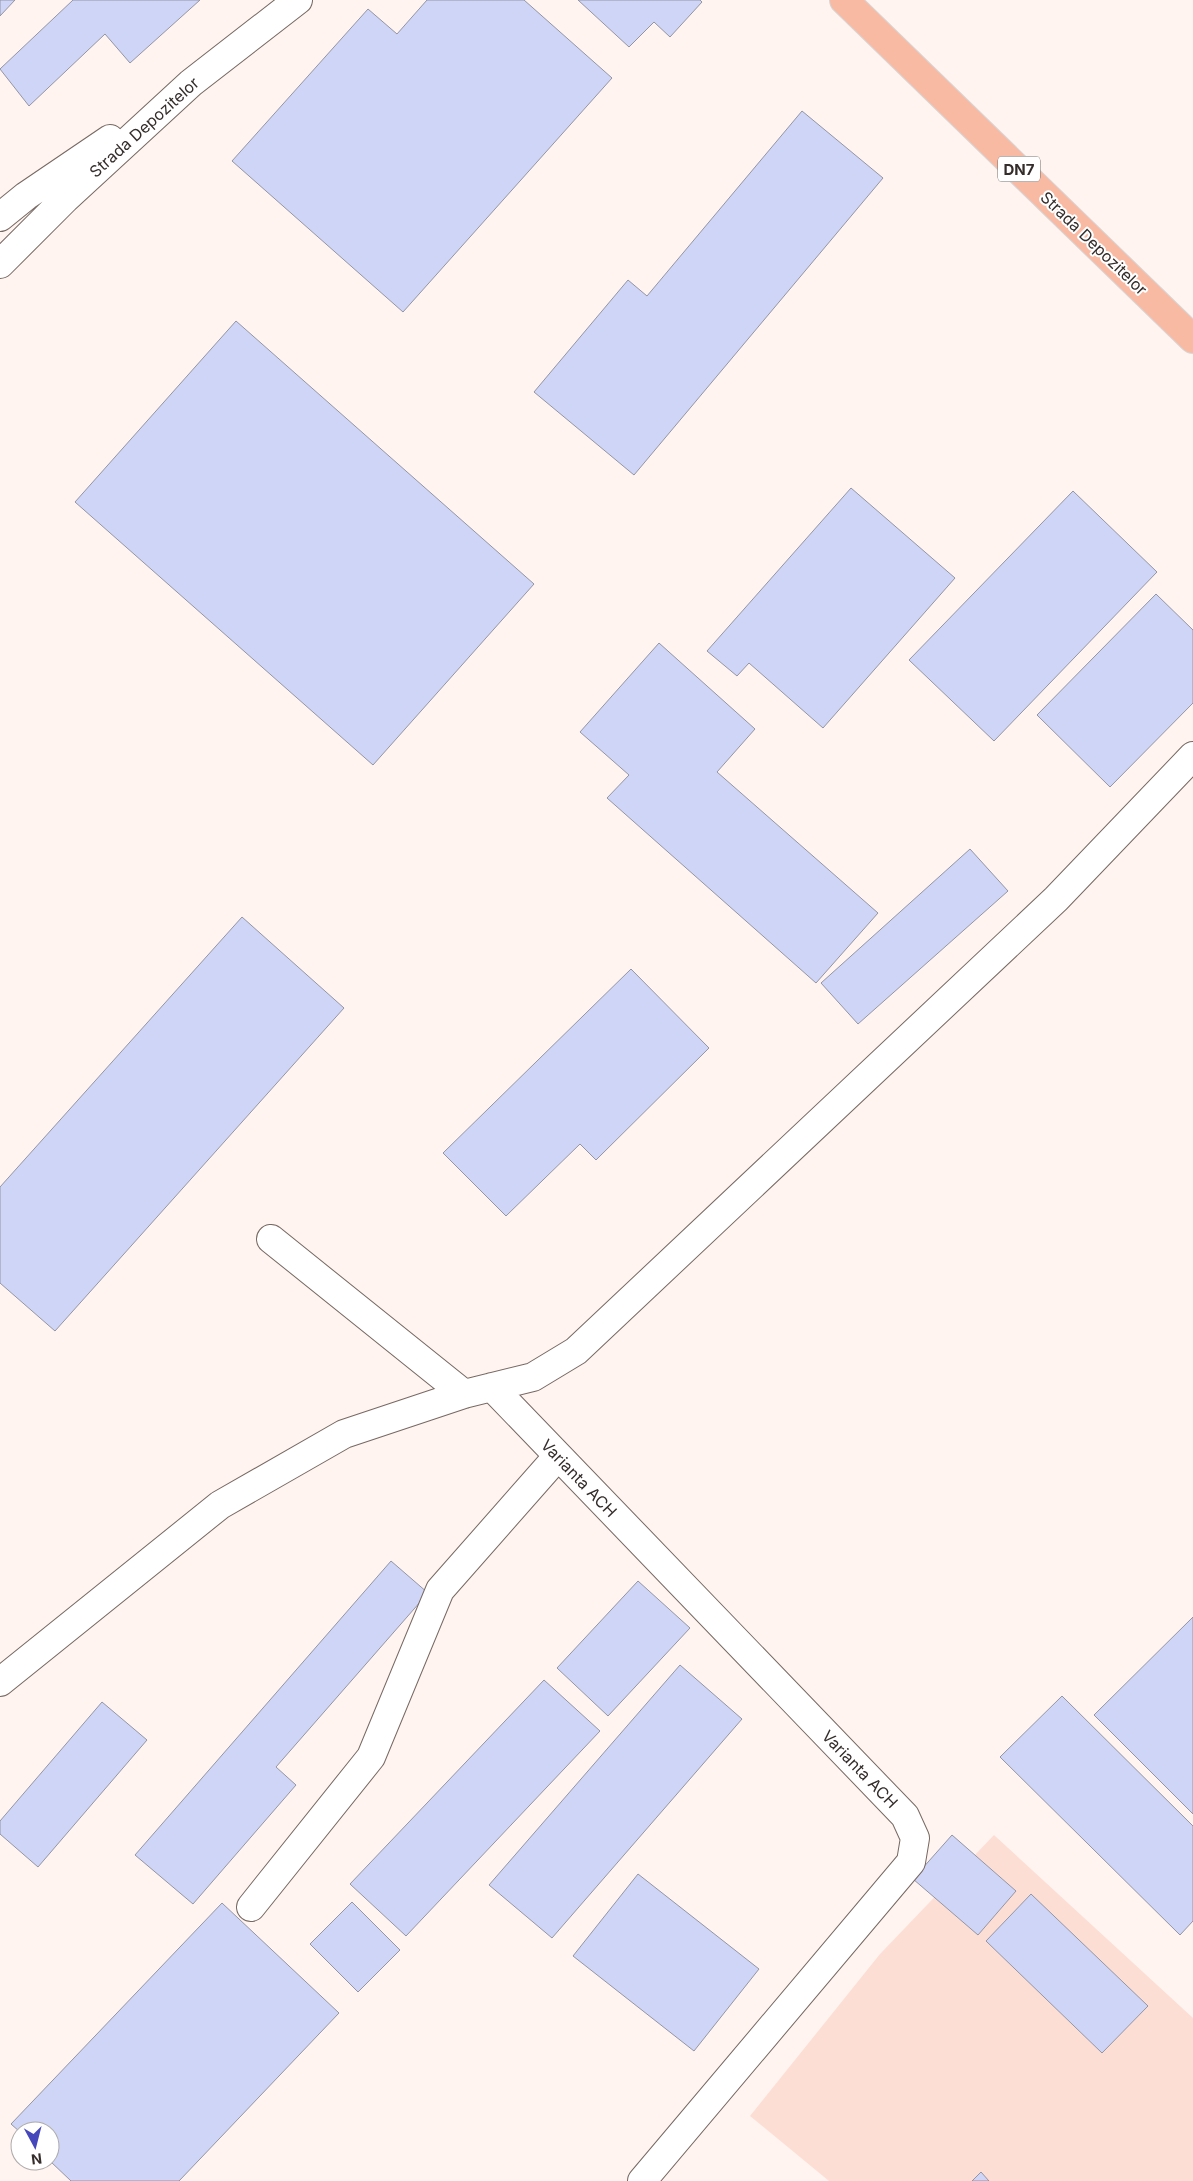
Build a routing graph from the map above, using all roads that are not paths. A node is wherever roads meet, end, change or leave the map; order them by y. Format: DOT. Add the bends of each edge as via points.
graph roads {
  1 [pos="298,0"];
  2 [pos="844,0"];
  3 [pos="191,83"];
  4 [pos="0,218"];
  5 [pos="0,264"];
  6 [pos="1193,339"];
  7 [pos="1193,756"];
  8 [pos="271,1240"];
  9 [pos="492,1387"];
  10 [pos="464,1394"];
  11 [pos="558,1456"];
  12 [pos="0,1682"];
  13 [pos="252,1907"];
  14 [pos="642,2181"];
  1 -- 3 [label="street, Strada Depozitelor"];
  2 -- 6 [label="main road, Strada Depozitelor / DN7"];
  3 -- 4 [label="street" via="26,196"];
  3 -- 5 [label="street, Strada Depozitelor" via="65,198"];
  7 -- 9 [label="street" via="1056,899 576,1351 533,1377"];
  8 -- 10 [label="street"];
  9 -- 10 [label="street"];
  9 -- 11 [label="street, Varianta ACH"];
  10 -- 12 [label="street" via="344,1434 220,1505"];
  11 -- 13 [label="street" via="440,1590 371,1757"];
  11 -- 14 [label="street, Varianta ACH" via="905,1816 915,1838 911,1862"];
}
